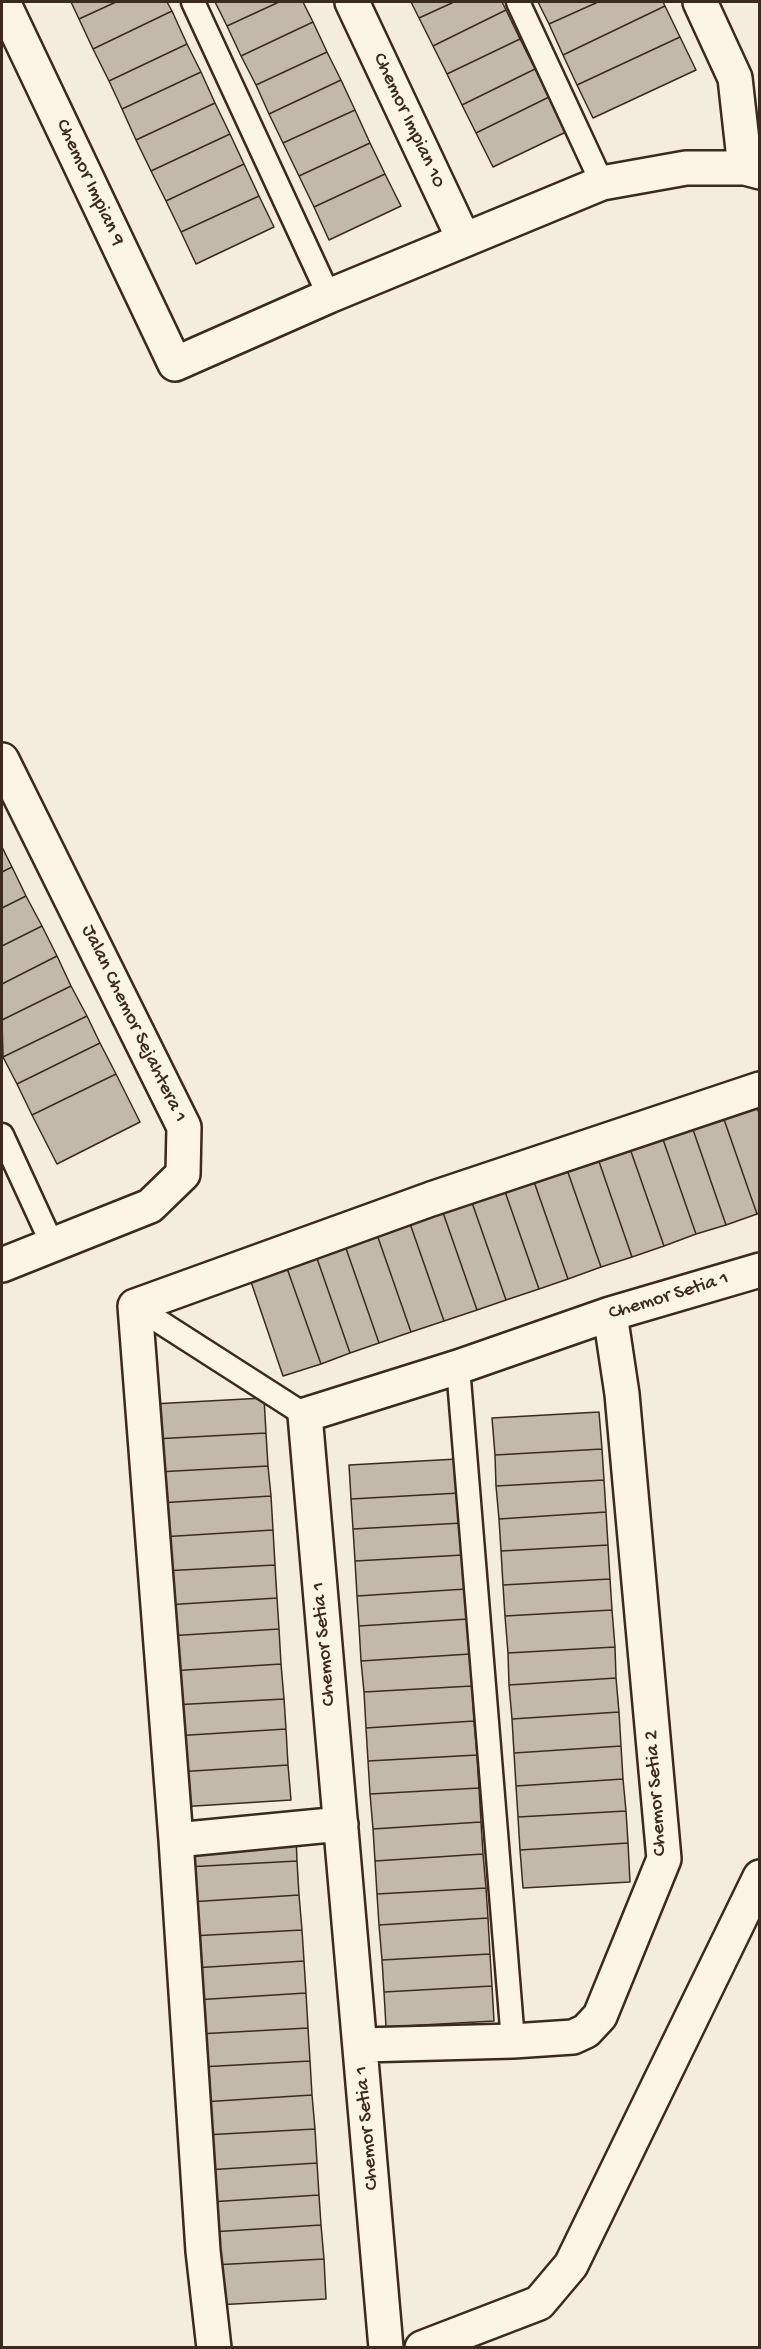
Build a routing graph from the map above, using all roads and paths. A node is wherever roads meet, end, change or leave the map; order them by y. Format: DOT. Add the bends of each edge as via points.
graph roads {
  1 [pos="3,2"];
  2 [pos="193,2"];
  3 [pos="352,2"];
  4 [pos="519,2"];
  5 [pos="700,2"];
  6 [pos="752,170"];
  7 [pos="602,183"];
  8 [pos="464,240"];
  9 [pos="329,296"];
  10 [pos="2,760"];
  11 [pos="9,793"];
  12 [pos="759,1089"];
  13 [pos="2,1135"];
  14 [pos="53,1246"];
  15 [pos="2,1265"];
  16 [pos="759,1270"];
  17 [pos="135,1306"];
  18 [pos="610,1314"];
  19 [pos="458,1367"];
  20 [pos="305,1415"];
  21 [pos="341,1824"];
  22 [pos="176,1840"];
  23 [pos="759,1877"];
  24 [pos="513,2041"];
  25 [pos="362,2045"];
  26 [pos="213,2348"];
  27 [pos="386,2348"];
  28 [pos="422,2348"];
  1 -- 9 [label="street, Chemor Impian 9" via="175,364"];
  2 -- 9 [label="lane"];
  3 -- 8 [label="street, Chemor Impian 10"];
  4 -- 7 [label="lane"];
  5 -- 6 [label="street" via="735,78"];
  6 -- 7 [label="street" via="686,168"];
  7 -- 8 [label="street"];
  8 -- 9 [label="street"];
  10 -- 11 [label="street, Jalan Chemor Sejahtera 1"];
  11 -- 14 [label="street, Jalan Chemor Sejahtera 1" via="184,1126 183,1174 150,1206"];
  12 -- 17 [label="street" via="431,1198"];
  13 -- 14 [label="lane"];
  14 -- 15 [label="street, Jalan Chemor Sejahtera 1"];
  16 -- 18 [label="street, Chemor Setia 1"];
  17 -- 20 [label="lane"];
  17 -- 22 [label="street"];
  18 -- 19 [label="street, Chemor Setia 1"];
  18 -- 24 [label="street, Chemor Setia 2" via="622,1394 664,1859 600,2016 586,2031 573,2037"];
  19 -- 20 [label="street, Chemor Setia 1"];
  19 -- 24 [label="lane"];
  20 -- 21 [label="street, Chemor Setia 1"];
  21 -- 22 [label="street"];
  21 -- 25 [label="street, Chemor Setia 1"];
  22 -- 26 [label="street" via="202,2239"];
  23 -- 28 [label="street" via="571,2265 539,2303"];
  24 -- 25 [label="street, Chemor Setia 2"];
  25 -- 27 [label="street, Chemor Setia 1"];
}
